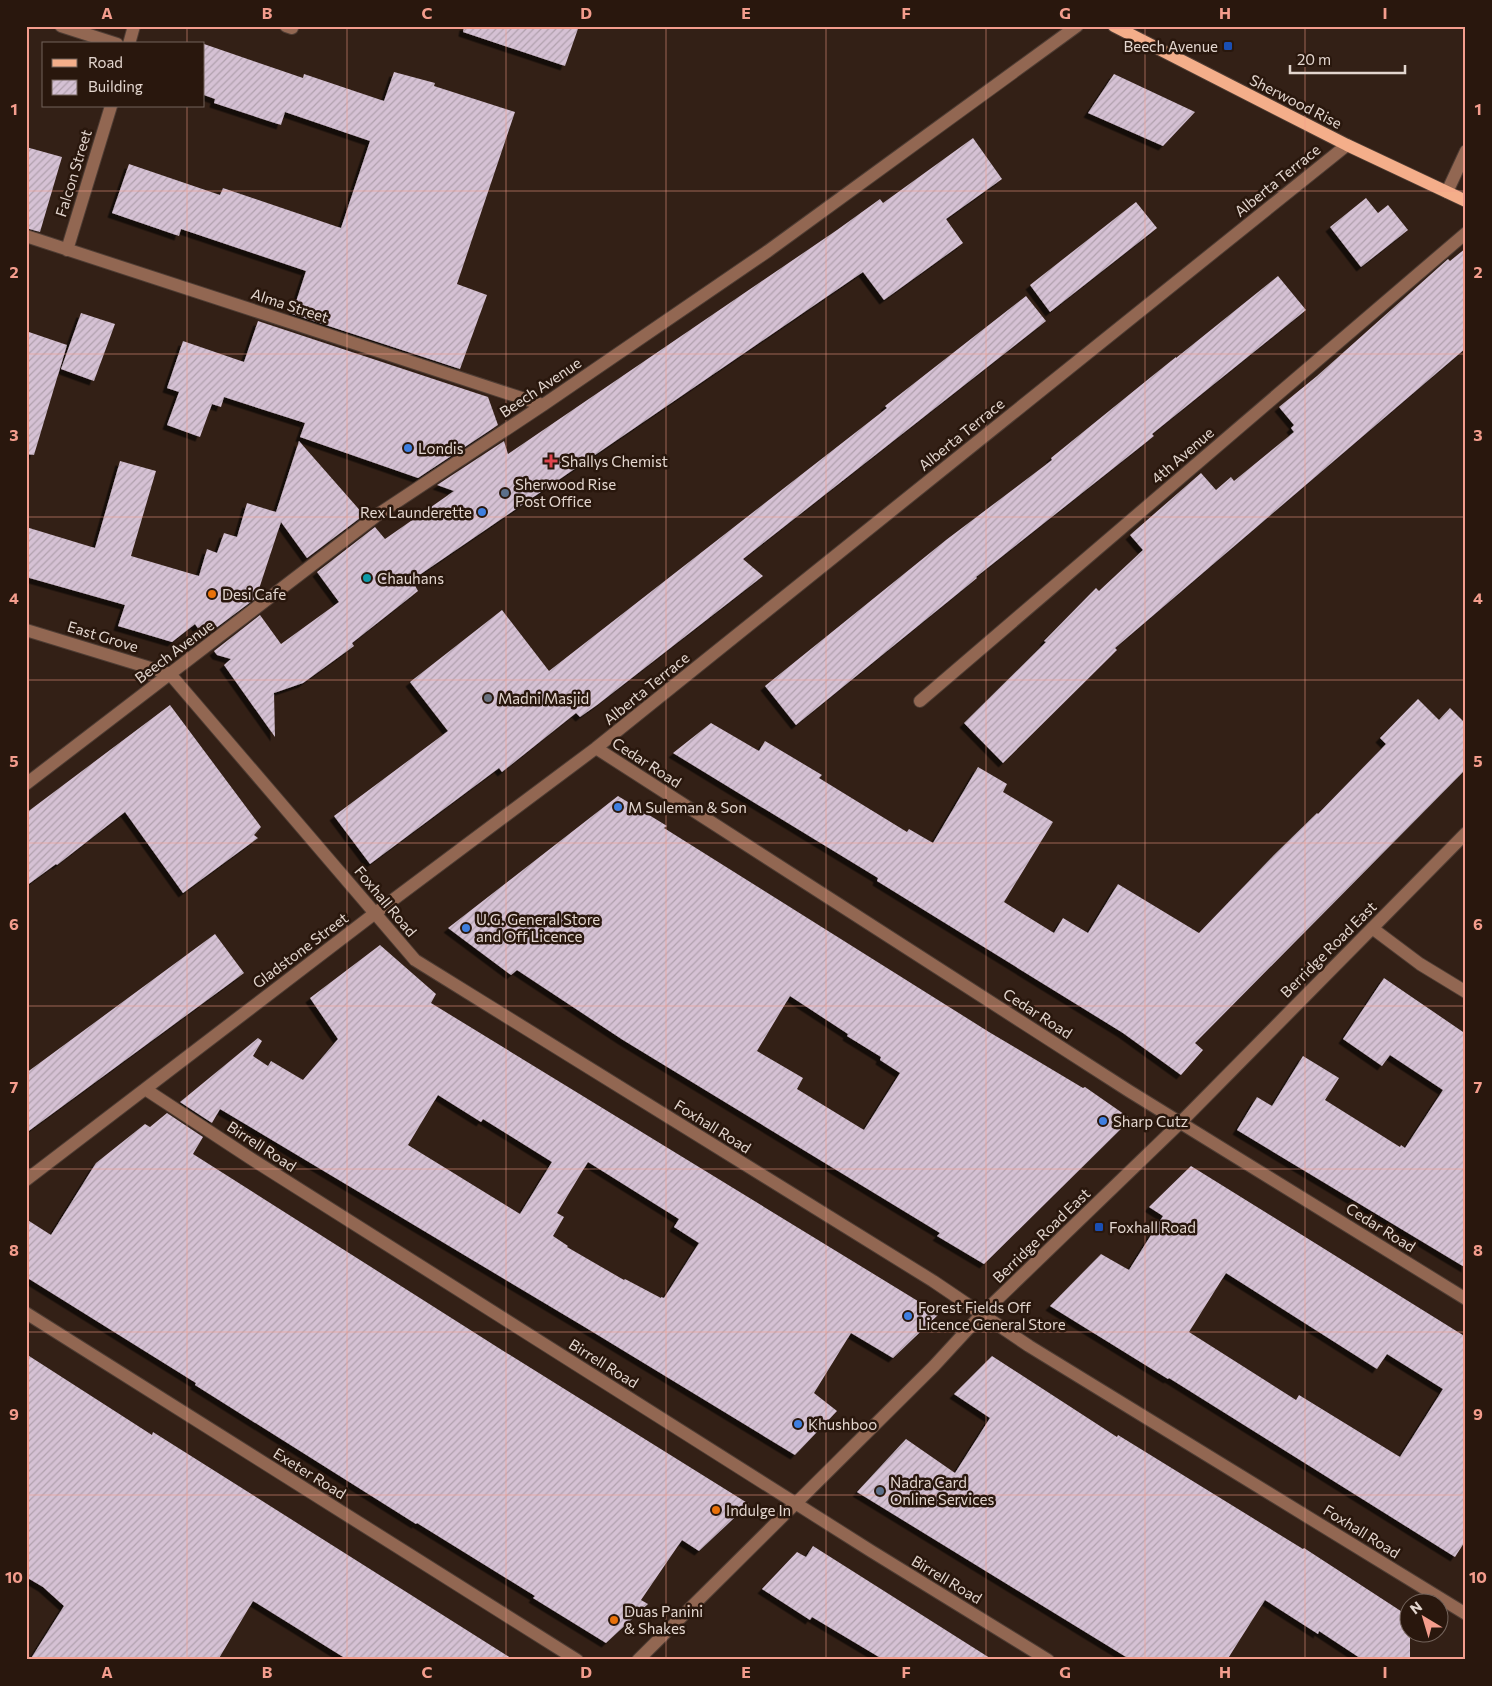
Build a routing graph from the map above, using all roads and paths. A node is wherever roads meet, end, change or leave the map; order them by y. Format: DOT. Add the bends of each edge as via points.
graph roads {
  1 [pos="61,26"];
  2 [pos="134,26"];
  3 [pos="1078,26"];
  4 [pos="1114,26"];
  5 [pos="111,42"];
  6 [pos="130,42"];
  7 [pos="109,108"];
  8 [pos="1347,145"];
  9 [pos="1466,151"];
  10 [pos="1447,192"];
  11 [pos="1466,201"];
  12 [pos="1466,234"];
  13 [pos="26,236"];
  14 [pos="67,250"];
  15 [pos="543,405"];
  16 [pos="26,630"];
  17 [pos="170,674"];
  18 [pos="920,701"];
  19 [pos="596,748"];
  20 [pos="26,784"];
  21 [pos="1466,832"];
  22 [pos="374,914"];
  23 [pos="1372,928"];
  24 [pos="1466,992"];
  25 [pos="145,1089"];
  26 [pos="1180,1123"];
  27 [pos="26,1180"];
  28 [pos="1466,1299"];
  29 [pos="26,1313"];
  30 [pos="981,1315"];
  31 [pos="796,1504"];
  32 [pos="1466,1614"];
  33 [pos="577,1660"];
  34 [pos="638,1660"];
  35 [pos="1048,1660"];
  1 -- 5 [label="street"];
  2 -- 6 [label="street"];
  3 -- 15 [label="street, Beech Avenue" via="776,245"];
  4 -- 8 [label="main road, Sherwood Rise"];
  7 -- 14 [label="street, Falcon Street"];
  8 -- 10 [label="main road, Sherwood Rise"];
  8 -- 19 [label="street, Alberta Terrace"];
  9 -- 10 [label="street"];
  10 -- 11 [label="main road, Sherwood Rise"];
  12 -- 18 [label="street, 4th Avenue"];
  13 -- 14 [label="street, Alma Street"];
  14 -- 15 [label="street, Alma Street"];
  15 -- 17 [label="street, Beech Avenue" via="380,513"];
  16 -- 17 [label="street, East Grove"];
  17 -- 20 [label="street, Beech Avenue"];
  17 -- 22 [label="street, Foxhall Road"];
  19 -- 22 [label="street, Gladstone Street"];
  19 -- 26 [label="street, Cedar Road"];
  21 -- 23 [label="street, Berridge Road East"];
  22 -- 25 [label="street, Gladstone Street"];
  22 -- 30 [label="street, Foxhall Road" via="415,960 933,1281"];
  23 -- 24 [label="street" via="1420,964"];
  23 -- 26 [label="street, Berridge Road East"];
  25 -- 27 [label="street, Gladstone Street"];
  25 -- 31 [label="street, Birrell Road"];
  26 -- 28 [label="street, Cedar Road"];
  26 -- 30 [label="street, Berridge Road East"];
  29 -- 33 [label="street, Exeter Road"];
  30 -- 31 [label="street, Berridge Road East"];
  30 -- 32 [label="street, Foxhall Road"];
  31 -- 34 [label="street, Berridge Road East"];
  31 -- 35 [label="street, Birrell Road"];
}
